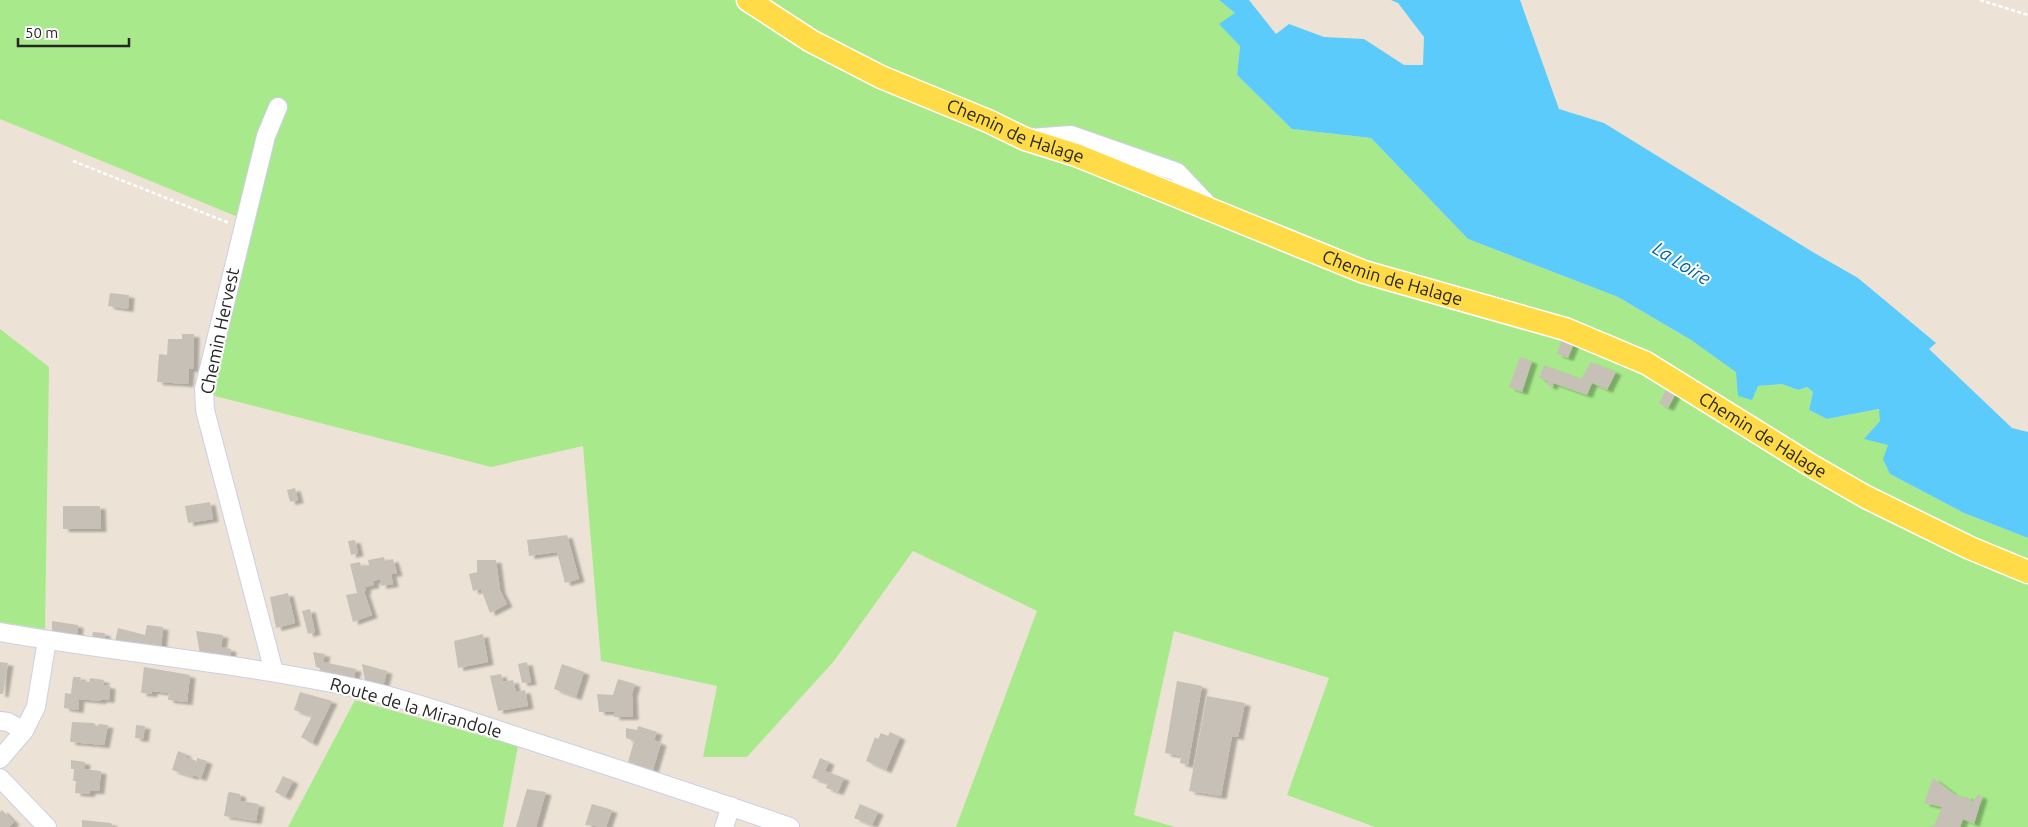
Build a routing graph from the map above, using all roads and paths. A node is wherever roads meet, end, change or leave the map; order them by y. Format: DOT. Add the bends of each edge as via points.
graph roads {
  1 [pos="748,0"];
  2 [pos="1980,0"];
  3 [pos="2028,16"];
  4 [pos="278,107"];
  5 [pos="73,160"];
  6 [pos="243,229"];
  7 [pos="2028,572"];
  8 [pos="0,632"];
  9 [pos="47,640"];
  10 [pos="274,672"];
  11 [pos="0,721"];
  12 [pos="24,732"];
  13 [pos="0,758"];
  14 [pos="0,778"];
  15 [pos="731,806"];
  16 [pos="47,827"];
  17 [pos="724,827"];
  18 [pos="790,827"];
  1 -- 7 [label="main road, Chemin de Halage" via="811,42 1025,138 1364,272 1565,329 1646,363 1866,497 1970,548"];
  2 -- 3 [label="path"];
  4 -- 6 [label="street, Chemin Hervest" via="266,136"];
  5 -- 6 [label="path"];
  6 -- 10 [label="street, Chemin Hervest" via="204,389 205,410"];
  8 -- 9 [label="street, Route de la Mirandole"];
  9 -- 10 [label="street, Route de la Mirandole"];
  9 -- 12 [label="street" via="36,707"];
  10 -- 15 [label="street, Route de la Mirandole" via="363,689 438,710"];
  11 -- 12 [label="street"];
  12 -- 13 [label="street"];
  14 -- 16 [label="street"];
  15 -- 17 [label="street"];
  15 -- 18 [label="street, Route de la Mirandole"];
}
